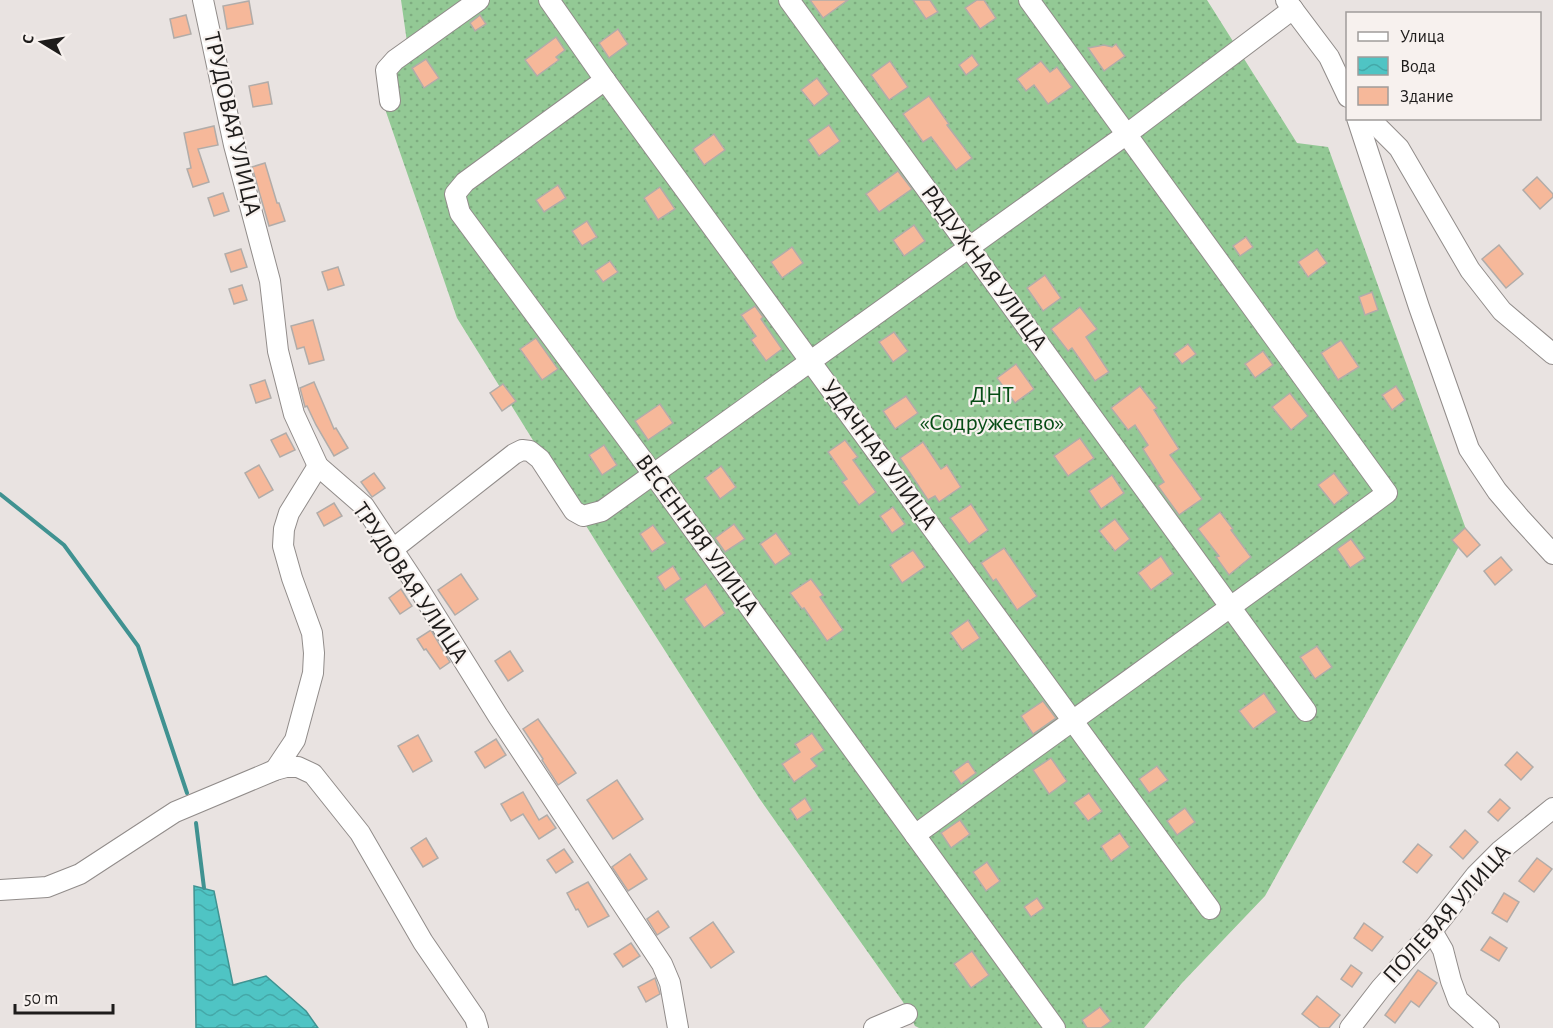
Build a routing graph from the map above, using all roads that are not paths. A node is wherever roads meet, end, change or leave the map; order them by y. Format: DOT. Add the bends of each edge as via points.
graph roads {
  1 [pos="203,0"];
  2 [pos="479,0"];
  3 [pos="549,0"];
  4 [pos="789,0"];
  5 [pos="1029,0"];
  6 [pos="1290,5"];
  7 [pos="605,80"];
  8 [pos="1346,95"];
  9 [pos="390,101"];
  10 [pos="1358,120"];
  11 [pos="1371,120"];
  12 [pos="1127,134"];
  13 [pos="969,247"];
  14 [pos="1553,354"];
  15 [pos="811,361"];
  16 [pos="318,466"];
  17 [pos="653,474"];
  18 [pos="393,549"];
  19 [pos="1553,554"];
  20 [pos="1231,608"];
  21 [pos="1306,711"];
  22 [pos="1072,720"];
  23 [pos="275,770"];
  24 [pos="1553,808"];
  25 [pos="915,835"];
  26 [pos="0,890"];
  27 [pos="1210,909"];
  28 [pos="1432,931"];
  29 [pos="907,1014"];
  30 [pos="478,1028"];
  31 [pos="678,1028"];
  32 [pos="874,1028"];
  33 [pos="1055,1028"];
  34 [pos="1350,1028"];
  35 [pos="1489,1028"];
  1 -- 16 [label="street, ТРУДОВАЯ УЛИЦА" via="234,145 270,281 278,351 294,414"];
  2 -- 9 [label="street" via="386,70"];
  3 -- 7 [label="street, УДАЧНАЯ УЛИЦА"];
  4 -- 13 [label="street, РАДУЖНАЯ УЛИЦА"];
  5 -- 12 [label="street"];
  6 -- 8 [label="street" via="1329,57"];
  6 -- 12 [label="street"];
  7 -- 15 [label="street, УДАЧНАЯ УЛИЦА"];
  7 -- 17 [label="street, ВЕСЕННЯЯ УЛИЦА" via="454,194 460,213"];
  10 -- 19 [label="street" via="1469,449 1497,491"];
  11 -- 14 [label="street" via="1399,148 1470,270 1502,311"];
  12 -- 13 [label="street"];
  12 -- 20 [label="street" via="1388,493"];
  13 -- 15 [label="street"];
  13 -- 20 [label="street, РАДУЖНАЯ УЛИЦА"];
  15 -- 17 [label="street"];
  15 -- 22 [label="street, УДАЧНАЯ УЛИЦА"];
  16 -- 18 [label="street, ТРУДОВАЯ УЛИЦА" via="364,507"];
  16 -- 23 [label="street" via="284,530 283,546 315,653 295,740"];
  17 -- 18 [label="street" via="602,511 583,516 574,512 540,459 522,450"];
  17 -- 25 [label="street, ВЕСЕННЯЯ УЛИЦА"];
  18 -- 31 [label="street, ТРУДОВАЯ УЛИЦА" via="662,964 670,983"];
  20 -- 21 [label="street, РАДУЖНАЯ УЛИЦА"];
  20 -- 22 [label="street"];
  22 -- 25 [label="street"];
  22 -- 27 [label="street, УДАЧНАЯ УЛИЦА"];
  23 -- 26 [label="street" via="175,812 80,874 47,887"];
  23 -- 30 [label="street" via="298,767 312,774 360,833"];
  24 -- 28 [label="street, ПОЛЕВАЯ УЛИЦА" via="1484,867"];
  25 -- 33 [label="street, ВЕСЕННЯЯ УЛИЦА"];
  28 -- 34 [label="street, ПОЛЕВАЯ УЛИЦА"];
  28 -- 35 [label="street" via="1443,950 1458,1000"];
  29 -- 32 [label="street"];
}
